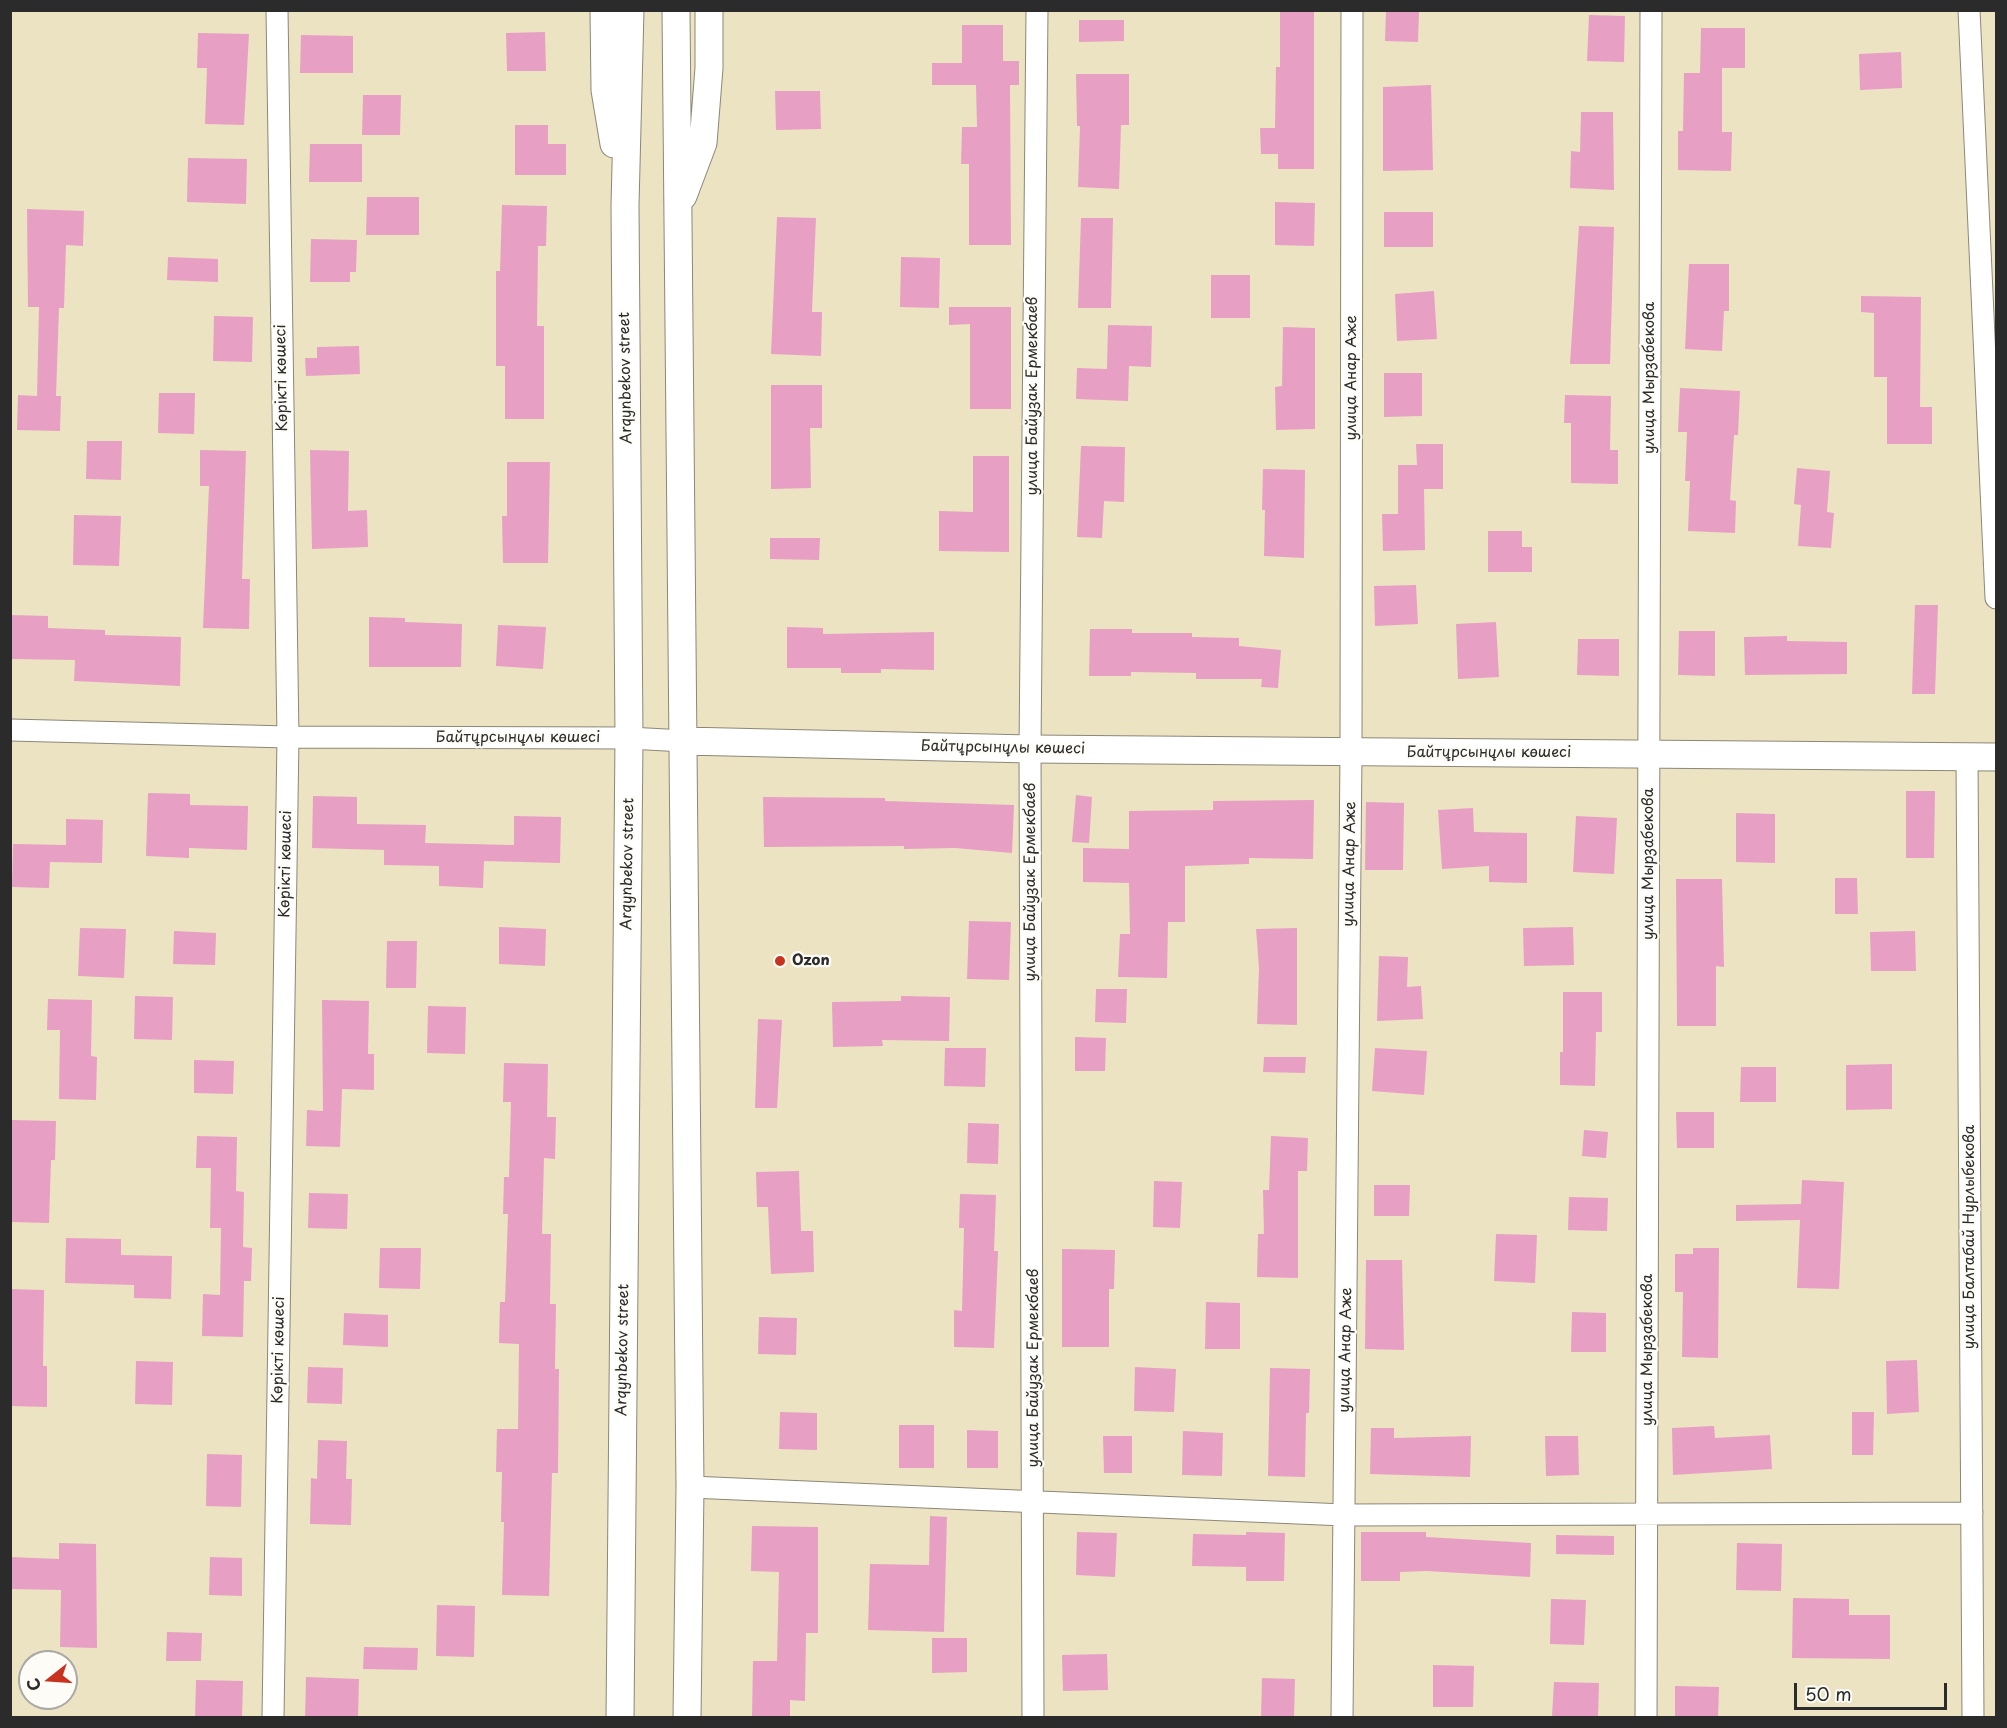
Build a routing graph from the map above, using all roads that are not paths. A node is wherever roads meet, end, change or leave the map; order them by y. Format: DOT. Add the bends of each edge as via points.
graph roads {
  1 [pos="277,10"];
  2 [pos="604,10"];
  3 [pos="630,10"];
  4 [pos="675,10"];
  5 [pos="709,10"];
  6 [pos="1037,10"];
  7 [pos="1352,10"];
  8 [pos="1651,10"];
  9 [pos="1970,10"];
  10 [pos="625,205"];
  11 [pos="677,211"];
  12 [pos="1996,598"];
  13 [pos="10,730"];
  14 [pos="288,737"];
  15 [pos="629,738"];
  16 [pos="684,741"];
  17 [pos="1030,749"];
  18 [pos="1352,752"];
  19 [pos="1649,754"];
  20 [pos="1967,757"];
  21 [pos="1996,757"];
  22 [pos="690,1486"];
  23 [pos="1034,1501"];
  24 [pos="1648,1513"];
  25 [pos="1972,1513"];
  26 [pos="1344,1515"];
  27 [pos="273,1718"];
  28 [pos="620,1718"];
  29 [pos="687,1718"];
  30 [pos="1033,1718"];
  31 [pos="1342,1718"];
  32 [pos="1646,1718"];
  33 [pos="1973,1718"];
  1 -- 14 [label="street, Көрікті көшесі"];
  2 -- 10 [label="main road" via="605,90"];
  3 -- 10 [label="main road, Arqynbekov street"];
  4 -- 11 [label="main road"];
  5 -- 11 [label="main road" via="703,143"];
  6 -- 17 [label="street, улица Байузак Ермекбаев"];
  7 -- 18 [label="street, улица Анар Аже"];
  8 -- 19 [label="street, улица Мырзабекова"];
  9 -- 12 [label="street"];
  10 -- 15 [label="main road, Arqynbekov street"];
  11 -- 16 [label="main road"];
  13 -- 14 [label="street, Байтұрсынұлы көшесі"];
  14 -- 15 [label="street, Байтұрсынұлы көшесі"];
  14 -- 27 [label="street, Көрікті көшесі"];
  15 -- 16 [label="street, Байтұрсынұлы көшесі"];
  15 -- 28 [label="main road, Arqynbekov street"];
  16 -- 17 [label="main road, Байтұрсынұлы көшесі"];
  16 -- 22 [label="main road"];
  17 -- 18 [label="main road, Байтұрсынұлы көшесі"];
  17 -- 23 [label="street, улица Байузак Ермекбаев"];
  18 -- 19 [label="main road, Байтұрсынұлы көшесі"];
  18 -- 26 [label="street, улица Анар Аже"];
  19 -- 20 [label="main road, Байтұрсынұлы көшесі"];
  19 -- 24 [label="street, улица Мырзабекова"];
  20 -- 21 [label="main road, Байтұрсынұлы көшесі"];
  20 -- 25 [label="street, улица Балтабай Нурлыбекова"];
  22 -- 23 [label="street"];
  22 -- 29 [label="main road"];
  23 -- 26 [label="street"];
  23 -- 30 [label="street, улица Байузак Ермекбаев"];
  24 -- 25 [label="street"];
  24 -- 26 [label="street"];
  24 -- 32 [label="street, улица Мырзабекова"];
  25 -- 33 [label="street, улица Балтабай Нурлыбекова"];
  26 -- 31 [label="street, улица Анар Аже"];
}
